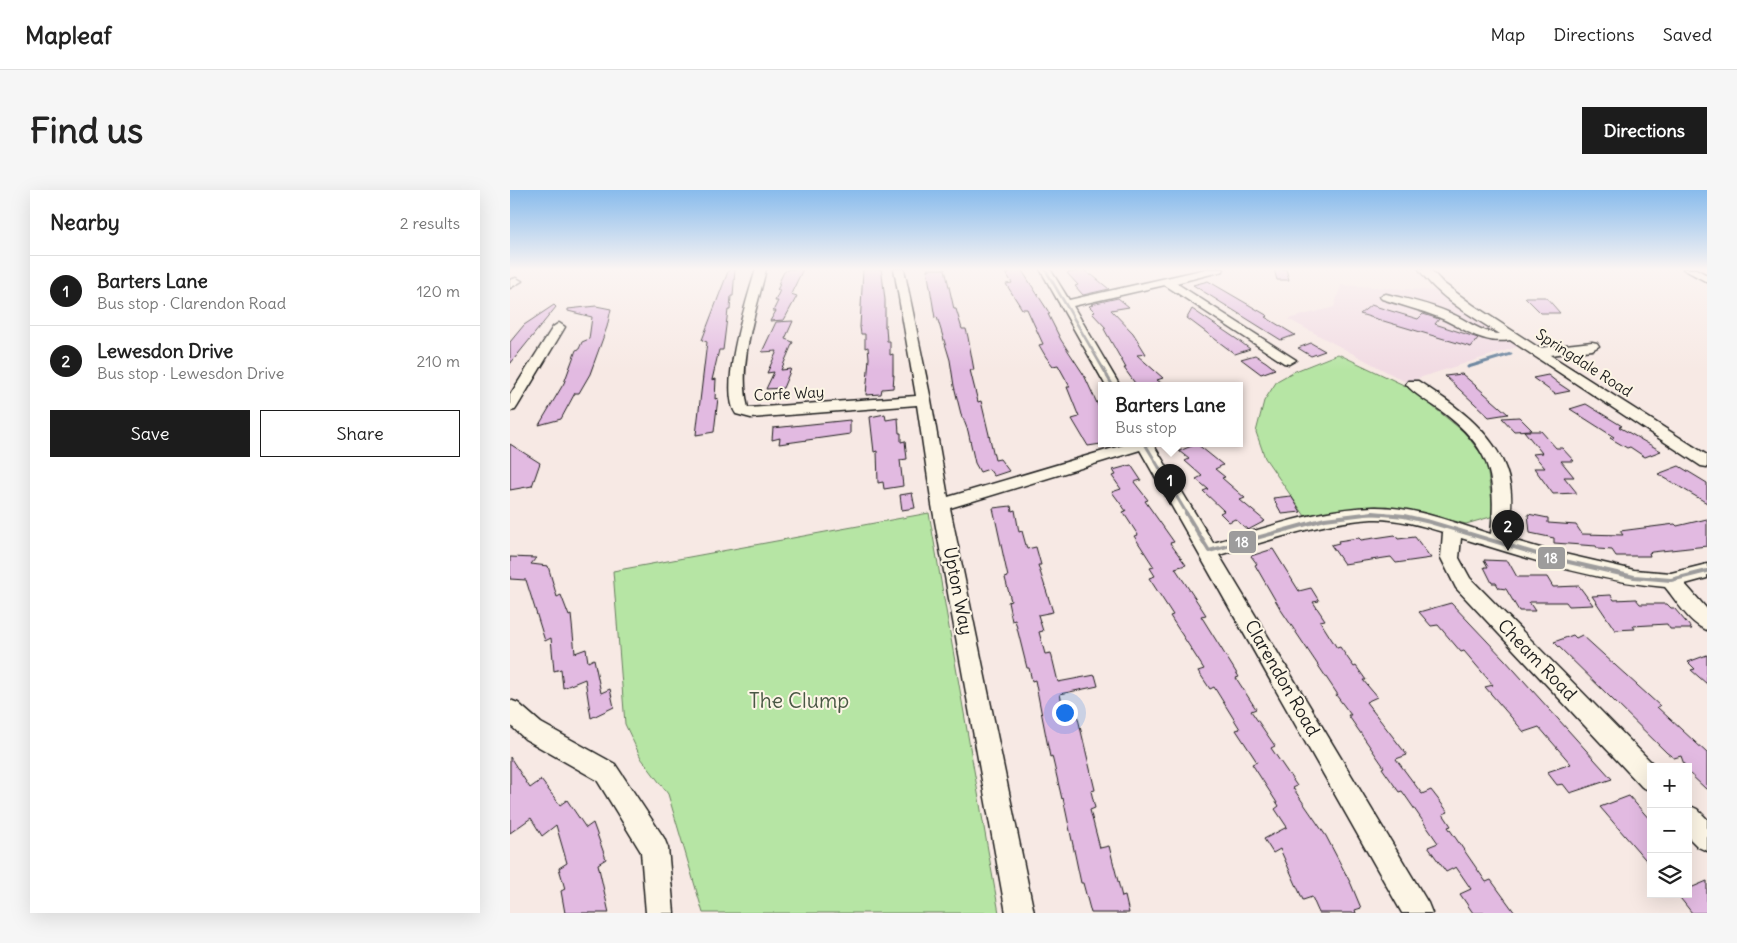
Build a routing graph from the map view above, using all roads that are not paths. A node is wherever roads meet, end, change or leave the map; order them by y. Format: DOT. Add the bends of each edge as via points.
graph roads {
  1 [pos="753,303"];
  2 [pos="905,303"];
  3 [pos="1071,303"];
  4 [pos="1200,303"];
  5 [pos="1404,303"];
  6 [pos="1464,303"];
  7 [pos="1065,304"];
  8 [pos="559,326"];
  9 [pos="1512,336"];
  10 [pos="1592,346"];
  11 [pos="1537,352"];
  12 [pos="1289,360"];
  13 [pos="1110,382"];
  14 [pos="1413,384"];
  15 [pos="924,400"];
  16 [pos="510,407"];
  17 [pos="1134,447"];
  18 [pos="1146,447"];
  19 [pos="1707,462"];
  20 [pos="941,505"];
  21 [pos="1452,528"];
  22 [pos="1500,542"];
  23 [pos="1209,551"];
  24 [pos="1707,571"];
  25 [pos="1671,580"];
  26 [pos="1707,622"];
  27 [pos="510,710"];
  28 [pos="1647,775"];
  29 [pos="1692,822"];
  30 [pos="1707,838"];
  31 [pos="660,913"];
  32 [pos="1020,913"];
  33 [pos="1418,913"];
  1 -- 15 [label="street, Corfe Way" via="740,359 737,401 741,410 751,414"];
  2 -- 15 [label="street, Upton Way"];
  3 -- 7 [label="street"];
  4 -- 12 [label="street"];
  5 -- 9 [label="street" via="1447,317 1485,337"];
  6 -- 9 [label="street, Springdale Road"];
  7 -- 13 [label="street"];
  8 -- 16 [label="street"];
  9 -- 11 [label="street, Springdale Road"];
  10 -- 11 [label="street"];
  11 -- 19 [label="street, Springdale Road"];
  14 -- 22 [label="street" via="1459,418 1490,453 1501,487"];
  15 -- 20 [label="street, Upton Way"];
  17 -- 20 [label="street"];
  18 -- 23 [label="street, Clarendon Road"];
  20 -- 32 [label="street, Upton Way"];
  21 -- 22 [label="street"];
  21 -- 23 [label="street" via="1404,516 1373,514 1325,519"];
  21 -- 28 [label="street, Cheam Road" via="1450,558 1463,583"];
  22 -- 25 [label="street" via="1590,568"];
  23 -- 33 [label="street, Clarendon Road"];
  24 -- 25 [label="street"];
  25 -- 26 [label="street"];
  27 -- 31 [label="street" via="532,731 606,772 654,848"];
  29 -- 30 [label="street"];
}
